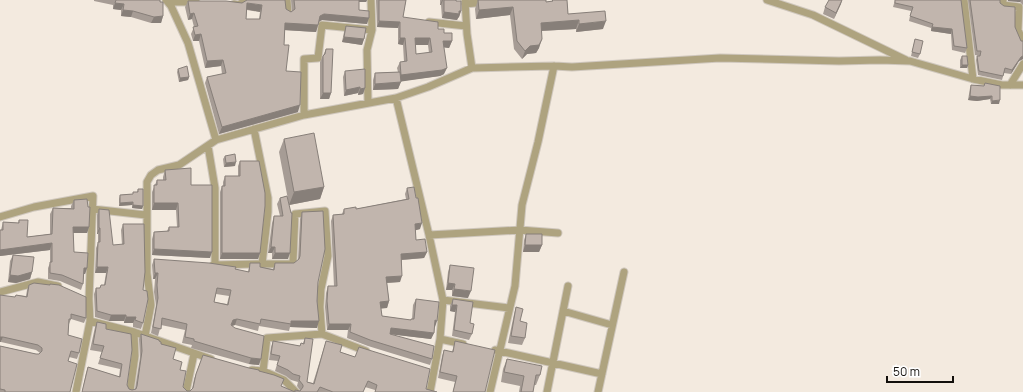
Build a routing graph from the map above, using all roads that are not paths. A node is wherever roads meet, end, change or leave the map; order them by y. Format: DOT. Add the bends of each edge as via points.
graph roads {
  1 [pos="247,0"];
  2 [pos="287,0"];
  3 [pos="372,0"];
  4 [pos="766,0"];
  5 [pos="964,0"];
  6 [pos="1003,0"];
  7 [pos="171,1"];
  8 [pos="203,2"];
  9 [pos="224,2"];
  10 [pos="465,2"];
  11 [pos="493,2"];
  12 [pos="288,13"];
  13 [pos="422,22"];
  14 [pos="466,26"];
  15 [pos="372,30"];
  16 [pos="1023,41"];
  17 [pos="910,62"];
  18 [pos="1023,64"];
  19 [pos="554,66"];
  20 [pos="472,68"];
  21 [pos="973,79"];
  22 [pos="1010,85"];
  23 [pos="1023,85"];
  24 [pos="396,98"];
  25 [pos="368,103"];
  26 [pos="304,115"];
  27 [pos="254,129"];
  28 [pos="216,140"];
  29 [pos="208,146"];
  30 [pos="92,209"];
  31 [pos="146,215"];
  32 [pos="0,217"];
  33 [pos="520,230"];
  34 [pos="558,233"];
  35 [pos="429,235"];
  36 [pos="262,264"];
  37 [pos="624,272"];
  38 [pos="568,286"];
  39 [pos="65,289"];
  40 [pos="0,292"];
  41 [pos="443,300"];
  42 [pos="509,308"];
  43 [pos="563,311"];
  44 [pos="90,321"];
  45 [pos="612,325"];
  46 [pos="134,332"];
  47 [pos="322,334"];
  48 [pos="145,336"];
  49 [pos="440,339"];
  50 [pos="470,345"];
  51 [pos="485,348"];
  52 [pos="500,351"];
  53 [pos="373,353"];
  54 [pos="194,354"];
  55 [pos="220,361"];
  56 [pos="554,363"];
  57 [pos="248,369"];
  58 [pos="426,369"];
  59 [pos="263,372"];
  60 [pos="433,372"];
  61 [pos="602,374"];
  62 [pos="76,392"];
  63 [pos="130,392"];
  64 [pos="186,392"];
  65 [pos="296,392"];
  66 [pos="430,392"];
  67 [pos="490,392"];
  68 [pos="547,392"];
  69 [pos="598,392"];
  1 -- 9 [label="street" via="238,5"];
  2 -- 12 [label="street"];
  3 -- 15 [label="street"];
  4 -- 17 [label="street" via="813,15"];
  5 -- 21 [label="street"];
  6 -- 16 [label="street" via="1003,5 1019,7 1018,30"];
  7 -- 8 [label="street"];
  7 -- 28 [label="street" via="188,43"];
  10 -- 11 [label="street"];
  10 -- 14 [label="street"];
  13 -- 14 [label="street"];
  14 -- 20 [label="street"];
  15 -- 25 [label="street" via="367,50"];
  15 -- 26 [label="street" via="322,25 318,58 304,58"];
  17 -- 19 [label="street" via="720,58"];
  17 -- 21 [label="street"];
  18 -- 22 [label="street"];
  19 -- 20 [label="street"];
  19 -- 33 [label="street" via="522,205"];
  20 -- 24 [label="street"];
  21 -- 22 [label="street"];
  22 -- 23 [label="street"];
  24 -- 25 [label="street"];
  24 -- 35 [label="street"];
  25 -- 26 [label="street"];
  26 -- 27 [label="street"];
  27 -- 28 [label="street"];
  27 -- 36 [label="street" via="268,198"];
  28 -- 29 [label="street"];
  29 -- 31 [label="street" via="179,165 158,170 151,175 147,182"];
  29 -- 36 [label="street" via="215,188 211,265"];
  30 -- 31 [label="street"];
  30 -- 32 [label="street" via="93,196 34,207"];
  30 -- 44 [label="street" via="86,298"];
  31 -- 48 [label="street" via="151,261 147,273 151,305"];
  33 -- 34 [label="street"];
  33 -- 35 [label="street"];
  33 -- 42 [label="street" via="515,286"];
  35 -- 41 [label="street"];
  36 -- 47 [label="street" via="291,264 295,214 324,211 328,256 321,289"];
  37 -- 45 [label="street"];
  38 -- 43 [label="street"];
  39 -- 40 [label="street" via="38,282"];
  41 -- 42 [label="street"];
  41 -- 49 [label="street"];
  42 -- 52 [label="street"];
  43 -- 45 [label="street"];
  43 -- 56 [label="street"];
  44 -- 46 [label="street"];
  44 -- 62 [label="street"];
  45 -- 61 [label="street"];
  46 -- 48 [label="street"];
  46 -- 63 [label="street" via="135,356"];
  47 -- 53 [label="street"];
  47 -- 59 [label="street" via="264,337"];
  48 -- 54 [label="street"];
  49 -- 50 [label="street"];
  49 -- 60 [label="street"];
  51 -- 52 [label="street"];
  52 -- 56 [label="street"];
  52 -- 67 [label="street"];
  54 -- 55 [label="street"];
  54 -- 64 [label="street"];
  56 -- 61 [label="street"];
  56 -- 68 [label="street"];
  57 -- 59 [label="street"];
  58 -- 60 [label="street"];
  59 -- 65 [label="street" via="284,380"];
  60 -- 66 [label="street"];
  61 -- 69 [label="street"];
}
